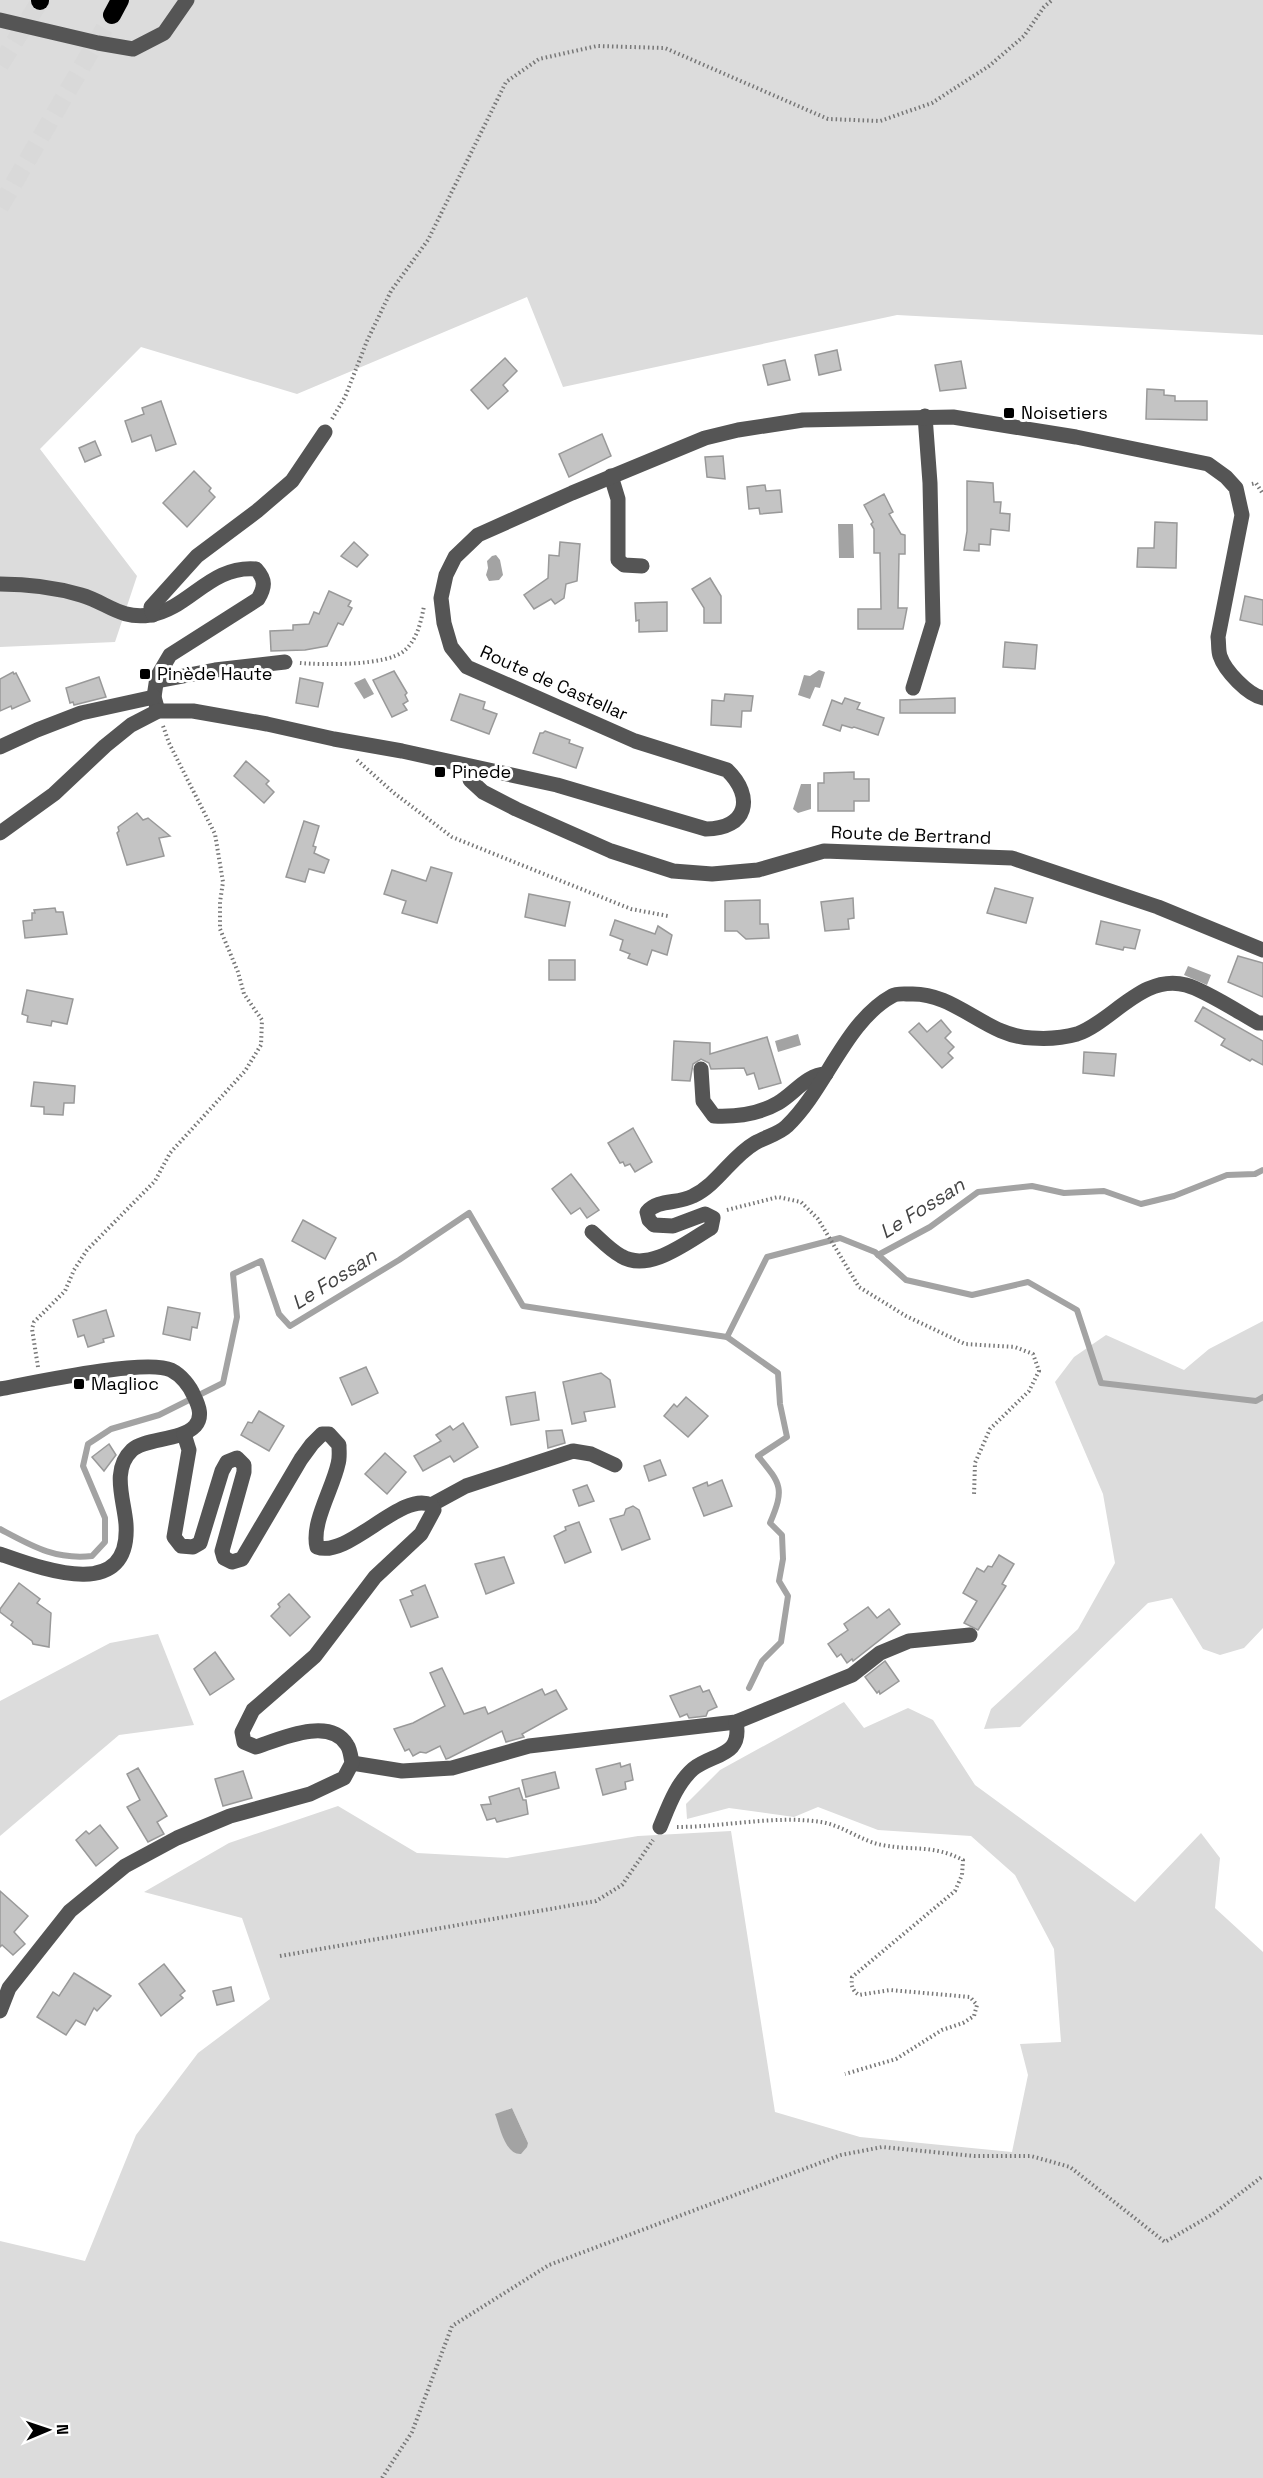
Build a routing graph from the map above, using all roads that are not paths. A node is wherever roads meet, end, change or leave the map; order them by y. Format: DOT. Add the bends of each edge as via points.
graph roads {
  1 [pos="187,0"];
  2 [pos="0,20"];
  3 [pos="925,416"];
  4 [pos="325,432"];
  5 [pos="611,476"];
  6 [pos="642,566"];
  7 [pos="0,584"];
  8 [pos="153,615"];
  9 [pos="285,662"];
  10 [pos="157,681"];
  11 [pos="914,688"];
  12 [pos="1263,698"];
  13 [pos="156,704"];
  14 [pos="0,747"];
  15 [pos="468,767"];
  16 [pos="0,833"];
  17 [pos="1263,950"];
  18 [pos="1263,1023"];
  19 [pos="701,1069"];
  20 [pos="826,1074"];
  21 [pos="592,1232"];
  22 [pos="0,1389"];
  23 [pos="183,1434"];
  24 [pos="615,1465"];
  25 [pos="430,1505"];
  26 [pos="0,1554"];
  27 [pos="970,1635"];
  28 [pos="736,1722"];
  29 [pos="352,1763"];
  30 [pos="660,1827"];
  31 [pos="0,2012"];
  1 -- 2 [label="street" via="164,33 133,49"];
  3 -- 5 [label="street, Route de Castellar" via="802,420 738,430 705,438"];
  3 -- 11 [label="street" via="933,623"];
  3 -- 12 [label="street, Route de Castellar" via="1076,437 1208,464 1226,477 1236,488 1242,515 1218,637 1220,657 1238,682"];
  4 -- 8 [label="street" via="292,482 197,556 157,598 151,607"];
  5 -- 6 [label="street" via="618,499 618,560 624,565"];
  5 -- 15 [label="street, Route de Castellar" via="478,535 454,557 441,598 451,647 467,667 635,741 727,770 744,793 745,806 735,822 722,829 706,829 556,785"];
  7 -- 8 [label="street" via="35,584 84,595 121,613"];
  8 -- 10 [label="street" via="211,580 242,567 256,569 263,576 264,587 258,599 170,655"];
  9 -- 10 [label="street"];
  10 -- 13 [label="street"];
  13 -- 14 [label="street" via="81,713"];
  13 -- 15 [label="street, Route de Castellar"];
  13 -- 16 [label="street, Route de Castellar" via="54,794"];
  15 -- 17 [label="street, Route de Bertrand" via="470,780 483,792 516,809 611,851 674,871 712,874 758,870 824,851 1012,858 1158,907"];
  18 -- 20 [label="street" via="1186,985 1168,984 1138,993 1078,1034 1029,1038 996,1029 949,1001 920,993 894,994 865,1017"];
  19 -- 20 [label="street" via="703,1101 714,1116 737,1118 778,1103 814,1074"];
  20 -- 21 [label="street" via="804,1108 785,1128 754,1143 693,1196 653,1205 648,1212 654,1225 673,1226 705,1214 713,1218 711,1228 666,1254 640,1262 622,1257"];
  22 -- 23 [label="street" via="146,1366 170,1370 189,1386 199,1406 200,1417 195,1426"];
  23 -- 25 [label="street" via="189,1450 174,1537 181,1546 194,1547 200,1543 227,1462 237,1458 244,1465 222,1551 224,1558 232,1562 242,1559 302,1459 322,1434 329,1434 339,1445 339,1463 318,1526 317,1547 332,1547 407,1505"];
  23 -- 26 [label="street" via="134,1449 122,1464 126,1544 114,1566 99,1573 76,1574 44,1569"];
  24 -- 25 [label="street" via="573,1451 466,1486"];
  25 -- 29 [label="street" via="434,1510 432,1517 421,1534 375,1577 315,1656 253,1710 242,1731 244,1742 256,1747 306,1731 330,1731 347,1744"];
  27 -- 28 [label="street" via="909,1641 880,1653 852,1676"];
  28 -- 29 [label="street" via="529,1746 452,1768 402,1771"];
  28 -- 30 [label="street" via="739,1735 732,1748 693,1769 676,1791"];
  29 -- 31 [label="street" via="344,1778 310,1794 230,1816 125,1866 70,1911 9,1988"];
}
